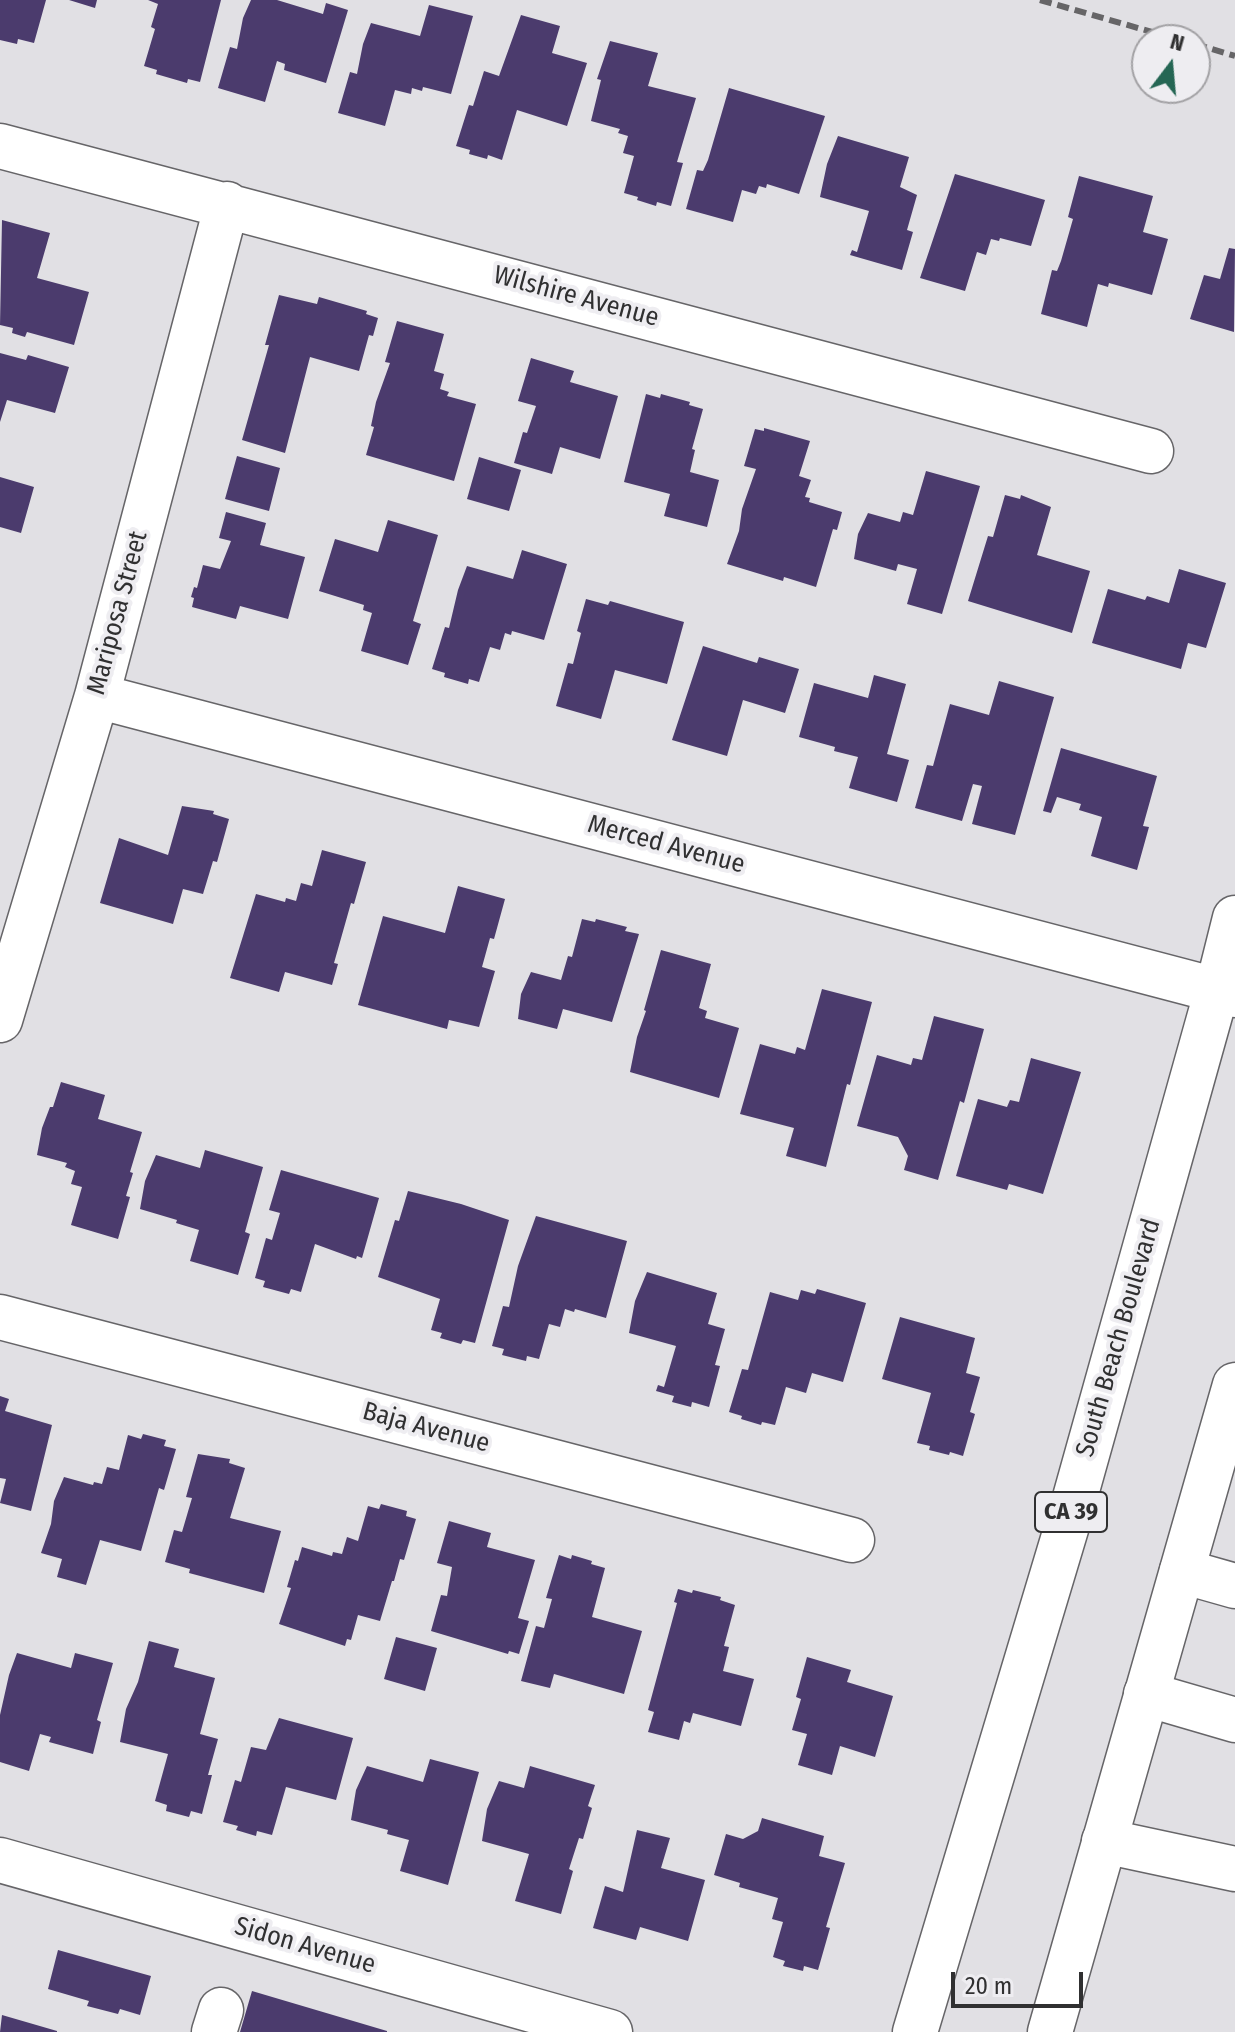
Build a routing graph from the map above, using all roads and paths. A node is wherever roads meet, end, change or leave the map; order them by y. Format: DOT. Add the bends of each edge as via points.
graph roads {
  1 [pos="0,146"];
  2 [pos="227,204"];
  3 [pos="1151,451"];
  4 [pos="97,696"];
  5 [pos="1235,918"];
  6 [pos="1226,993"];
  7 [pos="0,1020"];
  8 [pos="0,1317"];
  9 [pos="1235,1385"];
  10 [pos="852,1540"];
  11 [pos="1182,1571"];
  12 [pos="1235,1586"];
  13 [pos="1146,1694"];
  14 [pos="1235,1720"];
  15 [pos="1104,1841"];
  16 [pos="0,1860"];
  17 [pos="1235,1869"];
  18 [pos="610,2032"];
  19 [pos="915,2032"];
  20 [pos="1050,2032"];
  1 -- 2 [label="street, Wilshire Avenue"];
  2 -- 3 [label="street, Wilshire Avenue"];
  2 -- 4 [label="street, Mariposa Street"];
  4 -- 6 [label="street, Merced Avenue"];
  4 -- 7 [label="street, Mariposa Street"];
  5 -- 6 [label="street, South Beach Boulevard / CA 39"];
  6 -- 19 [label="street, South Beach Boulevard / CA 39"];
  8 -- 10 [label="street, Baja Avenue"];
  9 -- 11 [label="street"];
  11 -- 12 [label="street"];
  11 -- 13 [label="street"];
  13 -- 14 [label="street"];
  13 -- 15 [label="street"];
  15 -- 17 [label="street"];
  15 -- 20 [label="street"];
  16 -- 18 [label="street, Sidon Avenue"];
}
